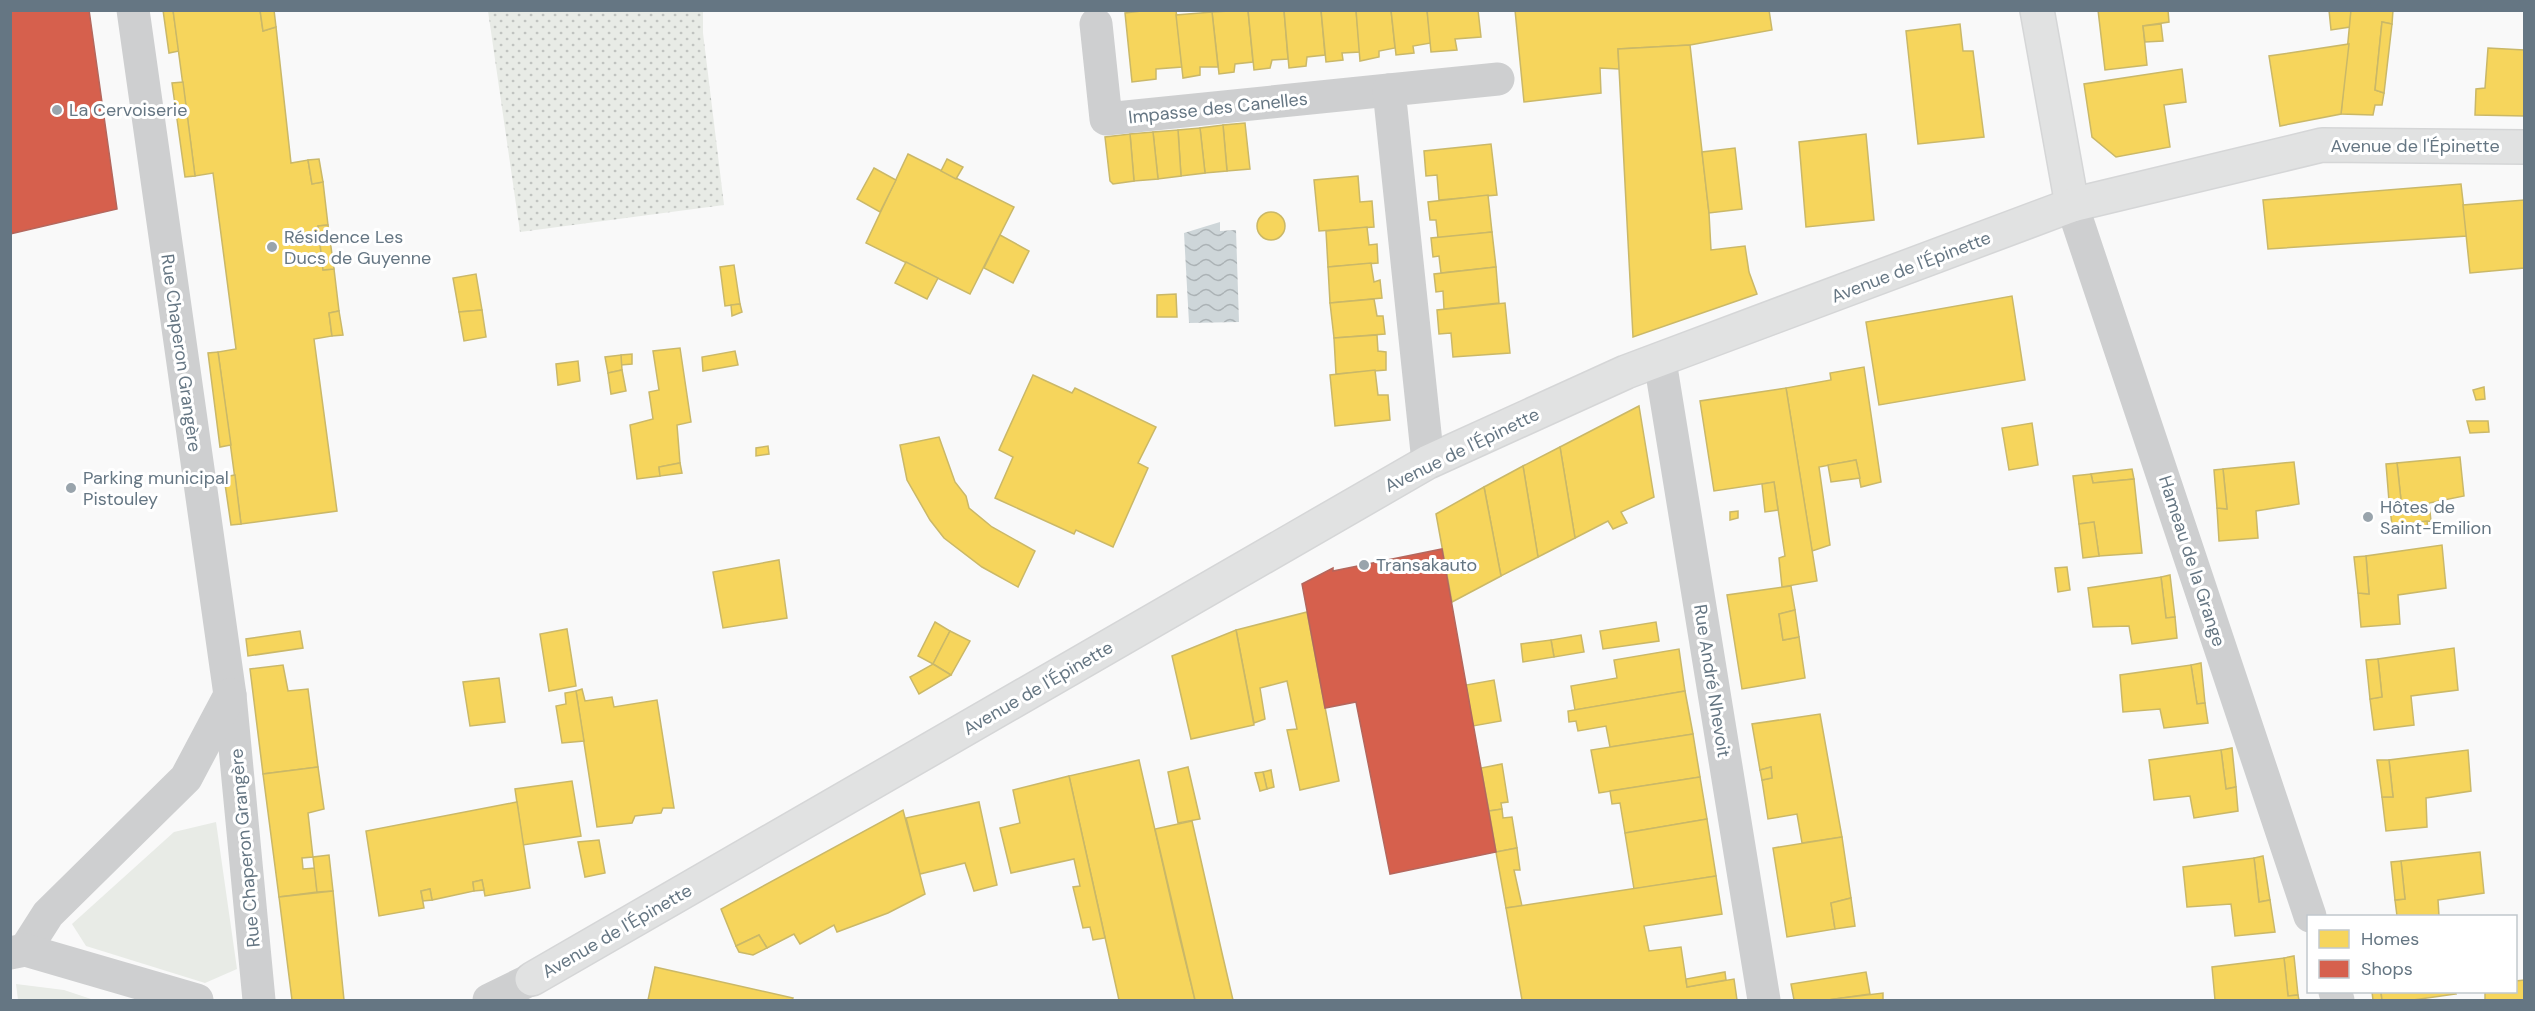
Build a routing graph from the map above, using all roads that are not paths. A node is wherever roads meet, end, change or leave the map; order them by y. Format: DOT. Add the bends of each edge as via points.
graph roads {
  1 [pos="133,10"];
  2 [pos="2037,10"];
  3 [pos="1096,24"];
  4 [pos="1498,79"];
  5 [pos="1389,90"];
  6 [pos="2524,147"];
  7 [pos="2072,205"];
  8 [pos="1660,361"];
  9 [pos="1428,462"];
  10 [pos="230,695"];
  11 [pos="2310,915"];
  12 [pos="18,951"];
  13 [pos="526,990"];
  14 [pos="197,1000"];
  15 [pos="259,1000"];
  16 [pos="489,1000"];
  17 [pos="1764,1000"];
  1 -- 10 [label="street, Rue Chaperon Grangère"];
  2 -- 7 [label="street"];
  3 -- 5 [label="street, Impasse des Canelles" via="1106,119"];
  4 -- 5 [label="street, Impasse des Canelles"];
  5 -- 9 [label="street"];
  6 -- 7 [label="street, Avenue de l'Épinette" via="2322,145"];
  7 -- 8 [label="street, Avenue de l'Épinette"];
  7 -- 11 [label="street, Hameau de la Grange"];
  8 -- 9 [label="street, Avenue de l'Épinette" via="1626,372"];
  8 -- 17 [label="street, Rue André Nhevoit"];
  9 -- 13 [label="street, Avenue de l'Épinette"];
  10 -- 12 [label="street, Rue Chaperon Grangère" via="186,778 48,914"];
  10 -- 15 [label="street, Rue Chaperon Grangère"];
  12 -- 14 [label="street"];
  13 -- 16 [label="street, Avenue de l'Épinette"];
}
